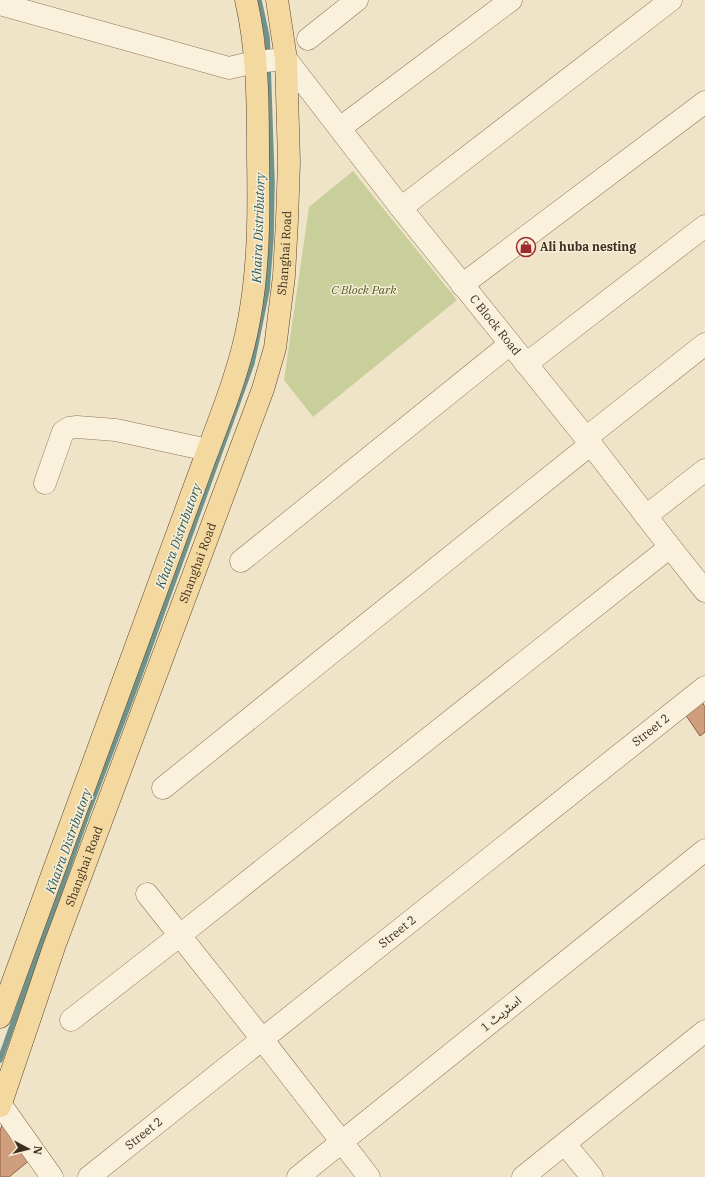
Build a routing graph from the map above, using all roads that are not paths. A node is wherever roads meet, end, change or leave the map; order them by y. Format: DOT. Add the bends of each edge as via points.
graph roads {
  1 [pos="246,0"];
  2 [pos="277,0"];
  3 [pos="358,0"];
  4 [pos="511,0"];
  5 [pos="671,0"];
  6 [pos="0,4"];
  7 [pos="308,39"];
  8 [pos="270,60"];
  9 [pos="705,102"];
  10 [pos="340,128"];
  11 [pos="401,208"];
  12 [pos="705,226"];
  13 [pos="462,285"];
  14 [pos="510,344"];
  15 [pos="705,344"];
  16 [pos="526,364"];
  17 [pos="589,441"];
  18 [pos="208,450"];
  19 [pos="705,470"];
  20 [pos="45,483"];
  21 [pos="646,516"];
  22 [pos="670,546"];
  23 [pos="241,561"];
  24 [pos="705,591"];
  25 [pos="705,687"];
  26 [pos="163,788"];
  27 [pos="705,850"];
  28 [pos="147,894"];
  29 [pos="179,936"];
  30 [pos="0,1016"];
  31 [pos="71,1020"];
  32 [pos="705,1032"];
  33 [pos="262,1039"];
  34 [pos="0,1106"];
  35 [pos="341,1142"];
  36 [pos="565,1144"];
  37 [pos="52,1177"];
  38 [pos="89,1177"];
  39 [pos="298,1177"];
  40 [pos="369,1177"];
  41 [pos="523,1177"];
  42 [pos="592,1177"];
  1 -- 8 [label="main road, Shanghai Road" via="252,39"];
  2 -- 8 [label="main road, Shanghai Road"];
  3 -- 7 [label="street"];
  4 -- 10 [label="street"];
  5 -- 11 [label="street"];
  6 -- 8 [label="street" via="230,68"];
  8 -- 10 [label="street, C Block Road"];
  8 -- 18 [label="main road, Shanghai Road" via="257,100 257,250 249,321 232,384"];
  8 -- 34 [label="main road, Shanghai Road" via="289,162 284,276 273,356 255,411 57,939"];
  9 -- 13 [label="street"];
  10 -- 11 [label="street, C Block Road"];
  11 -- 13 [label="street, C Block Road"];
  12 -- 16 [label="street"];
  13 -- 14 [label="street, C Block Road"];
  14 -- 16 [label="street, C Block Road"];
  14 -- 23 [label="street"];
  15 -- 17 [label="street"];
  16 -- 17 [label="street, C Block Road"];
  17 -- 21 [label="street, C Block Road"];
  17 -- 26 [label="street"];
  18 -- 20 [label="street" via="116,430 69,428 63,432"];
  18 -- 30 [label="main road, Shanghai Road"];
  19 -- 21 [label="street"];
  21 -- 22 [label="street, C Block Road"];
  22 -- 24 [label="street, C Block Road"];
  22 -- 29 [label="street"];
  25 -- 33 [label="street, Street 2"];
  27 -- 35 [label="street, اسٹریٹ 1"];
  28 -- 29 [label="street"];
  29 -- 31 [label="street"];
  29 -- 33 [label="street"];
  32 -- 36 [label="street"];
  33 -- 35 [label="street"];
  33 -- 38 [label="street, Street 2"];
  34 -- 37 [label="street"];
  35 -- 39 [label="street, اسٹریٹ 1"];
  35 -- 40 [label="street"];
  36 -- 41 [label="street"];
  36 -- 42 [label="street"];
}
